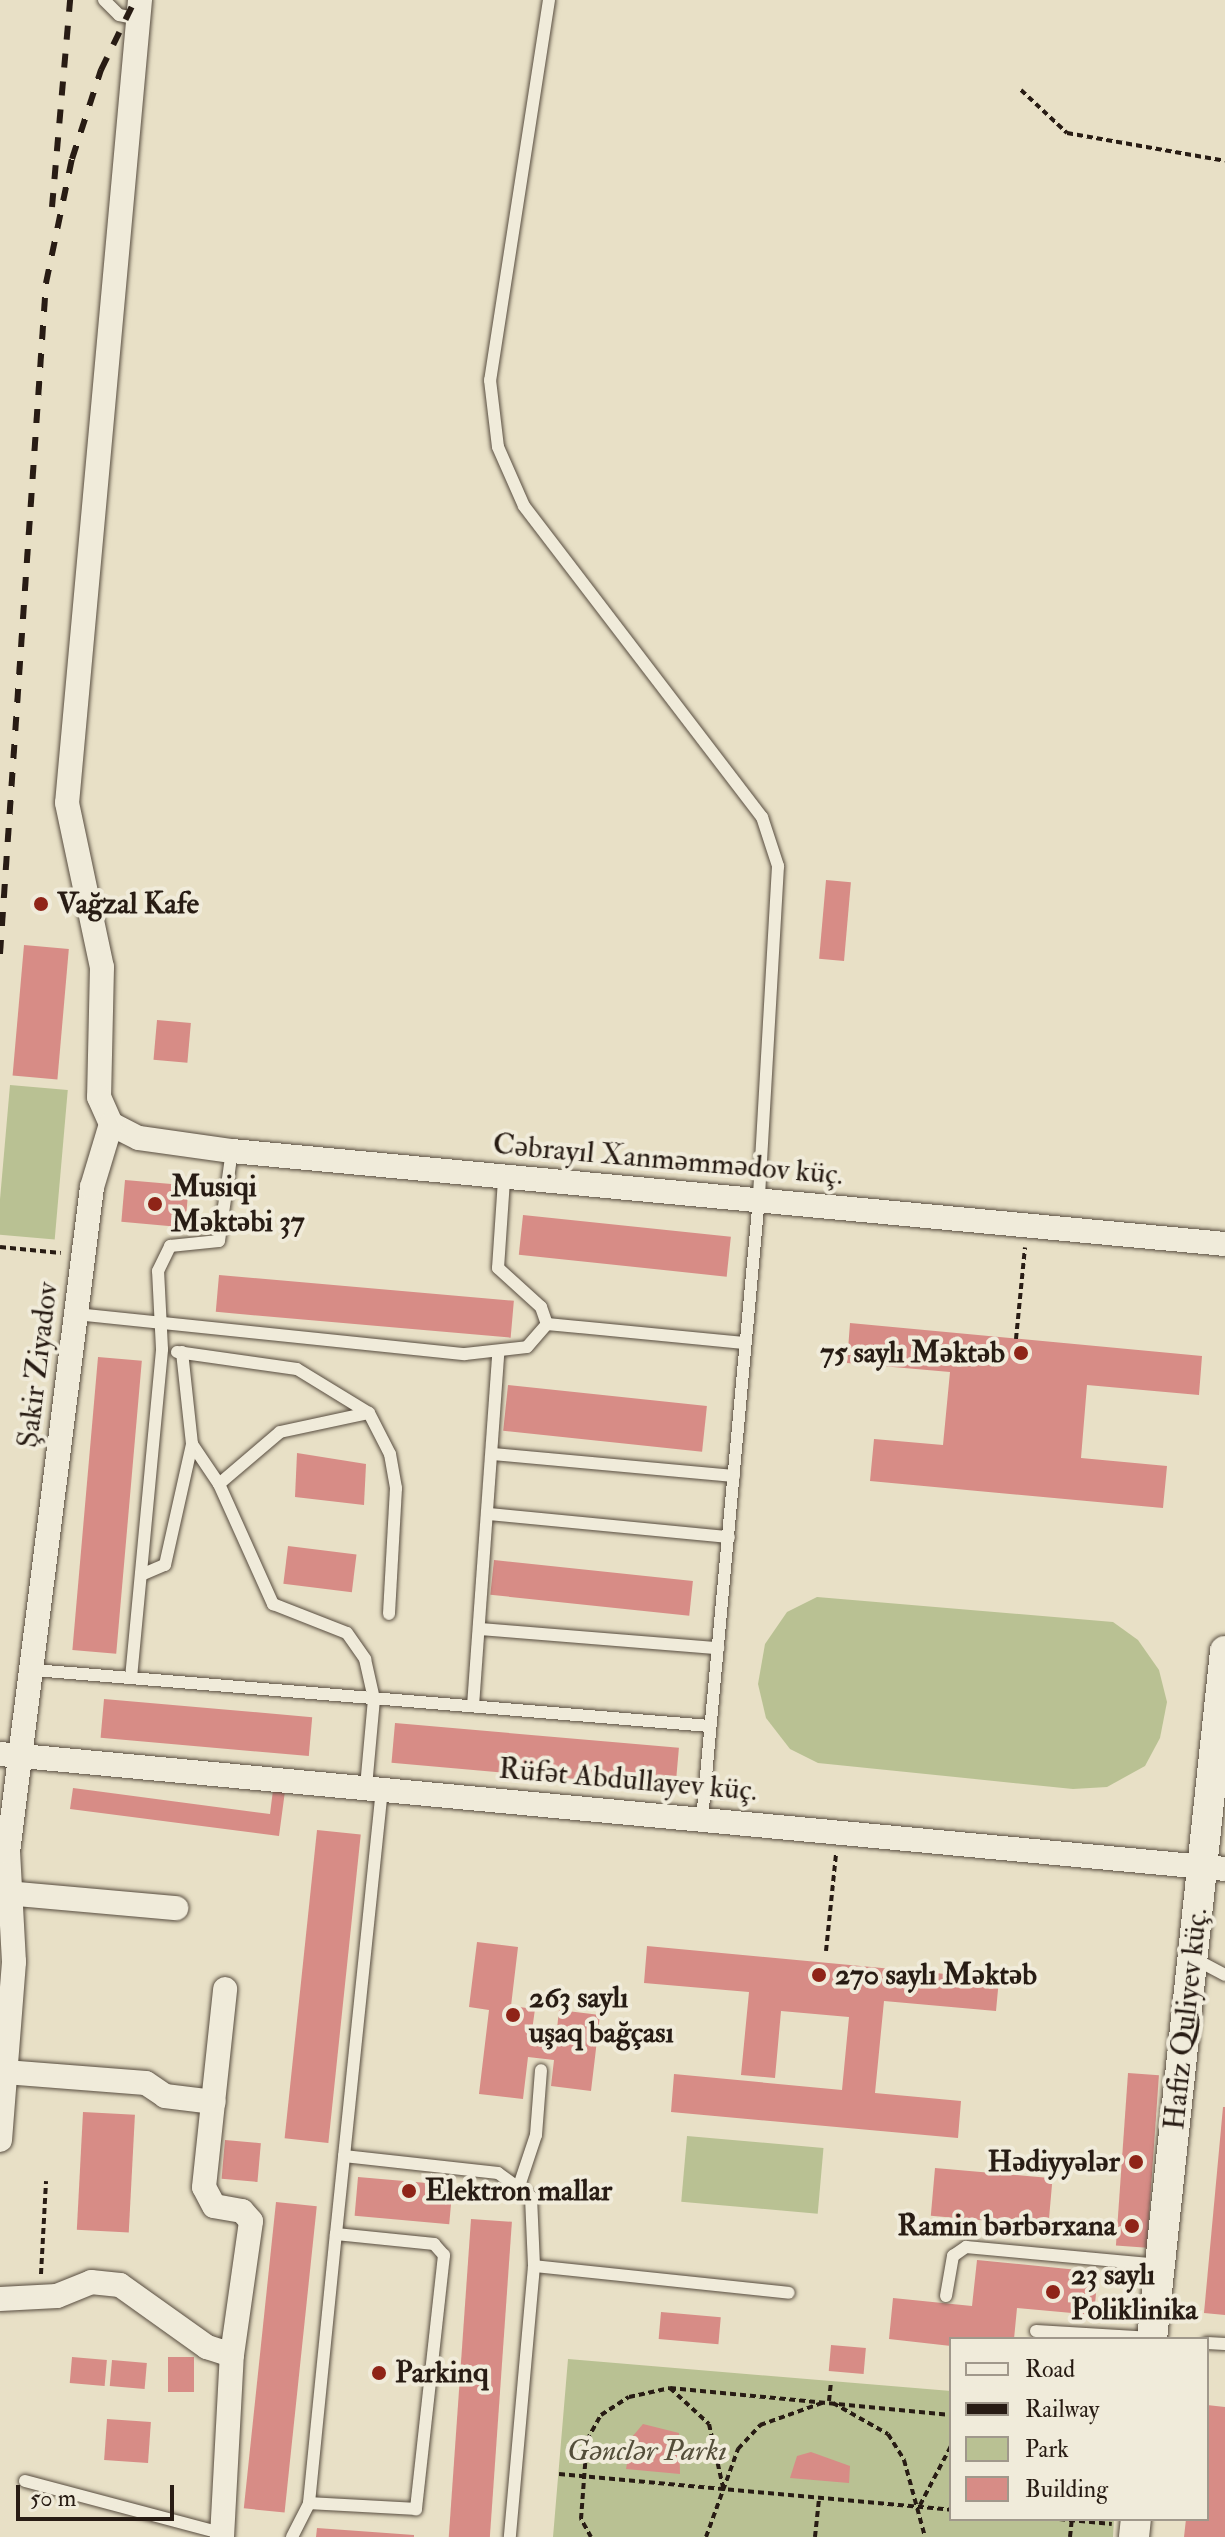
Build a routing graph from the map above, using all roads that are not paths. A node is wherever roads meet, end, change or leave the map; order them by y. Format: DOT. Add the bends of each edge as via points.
graph roads {
  1 [pos="104,0"];
  2 [pos="549,0"];
  3 [pos="140,9"];
  4 [pos="111,1124"];
  5 [pos="232,1151"];
  6 [pos="504,1180"];
  7 [pos="759,1198"];
  8 [pos="1225,1244"];
  9 [pos="76,1314"];
  10 [pos="160,1321"];
  11 [pos="547,1324"];
  12 [pos="744,1343"];
  13 [pos="162,1349"];
  14 [pos="182,1352"];
  15 [pos="498,1355"];
  16 [pos="369,1413"];
  17 [pos="192,1444"];
  18 [pos="493,1454"];
  19 [pos="734,1476"];
  20 [pos="219,1484"];
  21 [pos="489,1514"];
  22 [pos="729,1537"];
  23 [pos="141,1575"];
  24 [pos="389,1614"];
  25 [pos="480,1629"];
  26 [pos="718,1648"];
  27 [pos="1225,1651"];
  28 [pos="34,1670"];
  29 [pos="131,1678"];
  30 [pos="374,1699"];
  31 [pos="473,1706"];
  32 [pos="710,1726"];
  33 [pos="12,1756"];
  34 [pos="374,1788"];
  35 [pos="702,1819"];
  36 [pos="1213,1867"];
  37 [pos="7,1893"];
  38 [pos="176,1908"];
  39 [pos="1192,1957"];
  40 [pos="1225,1975"];
  41 [pos="225,1989"];
  42 [pos="541,2070"];
  43 [pos="5,2072"];
  44 [pos="214,2102"];
  45 [pos="0,2140"];
  46 [pos="344,2156"];
  47 [pos="520,2183"];
  48 [pos="336,2234"];
  49 [pos="1160,2265"];
  50 [pos="534,2266"];
  51 [pos="789,2293"];
  52 [pos="946,2296"];
  53 [pos="0,2299"];
  54 [pos="1036,2331"];
  55 [pos="1135,2337"];
  56 [pos="1152,2337"];
  57 [pos="232,2355"];
  58 [pos="25,2481"];
  59 [pos="309,2503"];
  60 [pos="220,2535"];
  61 [pos="292,2537"];
  62 [pos="510,2537"];
  1 -- 3 [label="lane" via="119,15"];
  2 -- 7 [label="lane" via="490,380 498,447 524,506 762,817 778,866 779,905"];
  3 -- 4 [label="street" via="67,803 102,967 99,1097"];
  4 -- 5 [label="street, Cəbrayıl Xanməmmədov küç." via="139,1138"];
  4 -- 9 [label="street, Şakir Ziyadov" via="95,1170"];
  5 -- 6 [label="street, Cəbrayıl Xanməmmədov küç."];
  5 -- 10 [label="lane" via="219,1241 162,1253"];
  6 -- 7 [label="street, Cəbrayıl Xanməmmədov küç."];
  6 -- 11 [label="lane" via="498,1268 541,1307"];
  7 -- 8 [label="street, Cəbrayıl Xanməmmədov küç."];
  7 -- 12 [label="lane"];
  9 -- 10 [label="lane"];
  9 -- 28 [label="street, Şakir Ziyadov"];
  10 -- 13 [label="lane"];
  10 -- 15 [label="lane"];
  11 -- 12 [label="lane"];
  11 -- 15 [label="lane" via="527,1347"];
  12 -- 19 [label="lane"];
  13 -- 14 [label="lane"];
  13 -- 23 [label="lane"];
  14 -- 16 [label="lane" via="297,1369"];
  14 -- 17 [label="lane"];
  15 -- 18 [label="lane"];
  16 -- 20 [label="lane" via="280,1432"];
  16 -- 24 [label="lane" via="390,1454 396,1488"];
  17 -- 20 [label="lane"];
  17 -- 23 [label="lane" via="165,1565"];
  18 -- 19 [label="lane"];
  18 -- 21 [label="lane"];
  19 -- 22 [label="lane"];
  20 -- 30 [label="lane" via="273,1604 347,1633 365,1659"];
  21 -- 22 [label="lane"];
  21 -- 25 [label="lane"];
  22 -- 26 [label="lane"];
  23 -- 29 [label="lane"];
  25 -- 26 [label="lane"];
  25 -- 31 [label="lane"];
  26 -- 32 [label="lane"];
  27 -- 36 [label="street, Hafiz Quliyev küç."];
  28 -- 29 [label="lane"];
  28 -- 33 [label="street, Şakir Ziyadov"];
  29 -- 30 [label="lane"];
  30 -- 31 [label="lane"];
  30 -- 34 [label="lane"];
  31 -- 32 [label="lane"];
  32 -- 35 [label="lane"];
  33 -- 34 [label="street, Rüfət Abdullayev küç."];
  33 -- 37 [label="street, Şakir Ziyadov"];
  34 -- 35 [label="street, Rüfət Abdullayev küç."];
  34 -- 46 [label="lane"];
  35 -- 36 [label="street, Rüfət Abdullayev küç."];
  36 -- 39 [label="street, Hafiz Quliyev küç."];
  37 -- 38 [label="street"];
  37 -- 43 [label="street, Şakir Ziyadov" via="14,1962"];
  39 -- 40 [label="lane"];
  39 -- 49 [label="street, Hafiz Quliyev küç."];
  41 -- 44 [label="street"];
  42 -- 47 [label="lane" via="536,2135"];
  43 -- 44 [label="street" via="146,2083 165,2096"];
  43 -- 45 [label="street, Şakir Ziyadov"];
  44 -- 57 [label="street" via="207,2199 251,2221"];
  46 -- 47 [label="lane" via="498,2173"];
  46 -- 48 [label="lane"];
  47 -- 50 [label="lane" via="536,2219"];
  48 -- 59 [label="lane"];
  48 -- 59 [label="lane" via="434,2244 444,2255 421,2502 408,2511"];
  49 -- 52 [label="lane" via="966,2247 953,2256"];
  49 -- 56 [label="street, Hafiz Quliyev küç."];
  50 -- 51 [label="lane"];
  50 -- 62 [label="lane"];
  53 -- 57 [label="street" via="41,2297 91,2282 120,2285 207,2347"];
  54 -- 55 [label="lane"];
  57 -- 60 [label="street"];
  58 -- 60 [label="lane"];
  59 -- 61 [label="lane"];
}
